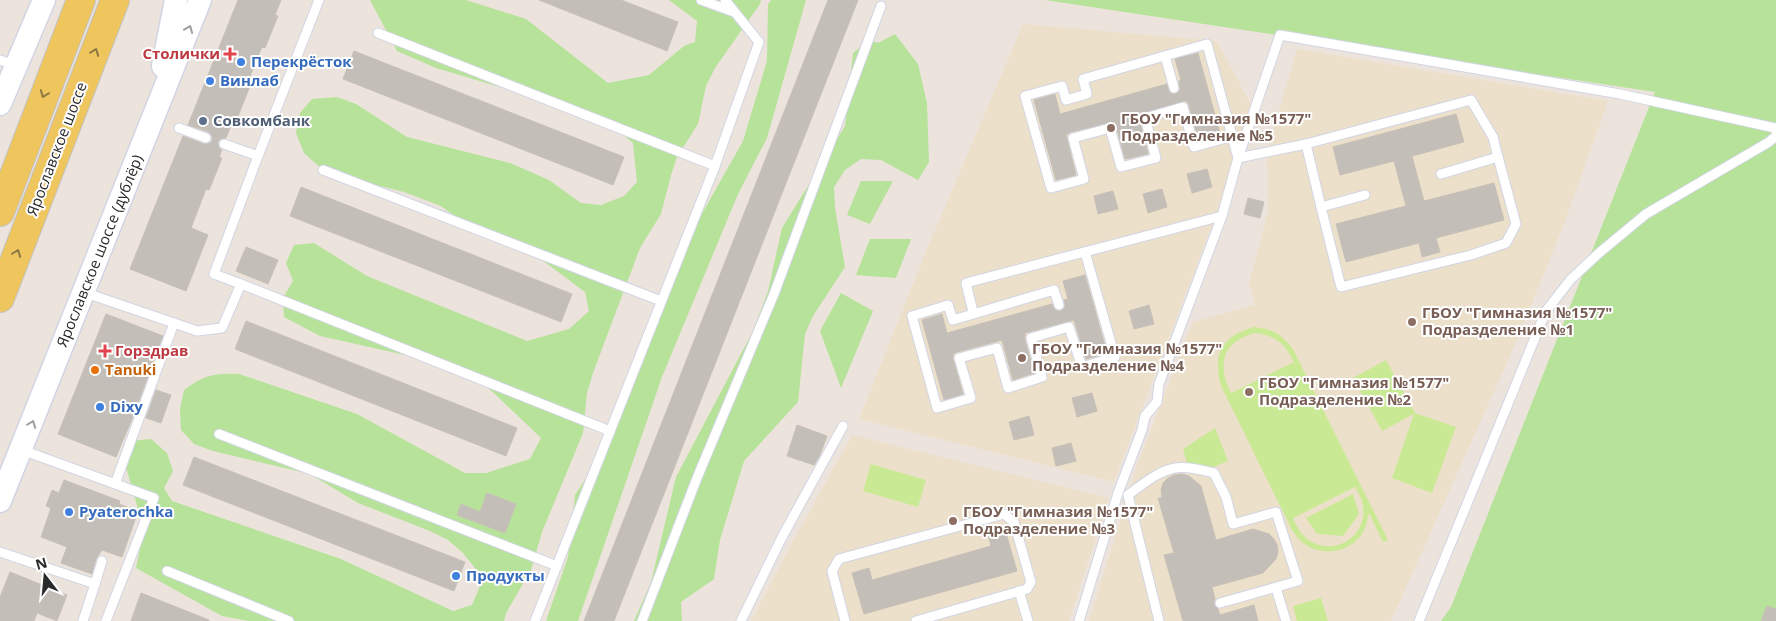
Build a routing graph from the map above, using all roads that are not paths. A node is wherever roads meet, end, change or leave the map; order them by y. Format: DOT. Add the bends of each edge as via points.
graph roads {
  1 [pos="44,0"];
  2 [pos="81,0"];
  3 [pos="115,0"];
  4 [pos="176,0"];
  5 [pos="200,0"];
  6 [pos="319,0"];
  7 [pos="701,0"];
  8 [pos="725,0"];
  9 [pos="881,6"];
  10 [pos="737,13"];
  11 [pos="378,33"];
  12 [pos="1165,56"];
  13 [pos="9,63"];
  14 [pos="1174,88"];
  15 [pos="0,104"];
  16 [pos="153,118"];
  17 [pos="178,128"];
  18 [pos="1776,131"];
  19 [pos="1232,136"];
  20 [pos="206,138"];
  21 [pos="224,144"];
  22 [pos="1306,144"];
  23 [pos="258,156"];
  24 [pos="1498,157"];
  25 [pos="1238,158"];
  26 [pos="714,166"];
  27 [pos="323,170"];
  28 [pos="1441,174"];
  29 [pos="1365,194"];
  30 [pos="1320,207"];
  31 [pos="0,212"];
  32 [pos="1222,216"];
  33 [pos="1086,252"];
  34 [pos="241,284"];
  35 [pos="82,292"];
  36 [pos="0,298"];
  37 [pos="662,301"];
  38 [pos="1059,305"];
  39 [pos="974,312"];
  40 [pos="174,323"];
  41 [pos="843,426"];
  42 [pos="610,430"];
  43 [pos="219,434"];
  44 [pos="21,450"];
  45 [pos="115,484"];
  46 [pos="1118,493"];
  47 [pos="1128,495"];
  48 [pos="0,501"];
  49 [pos="0,552"];
  50 [pos="102,561"];
  51 [pos="557,566"];
  52 [pos="167,572"];
  53 [pos="95,584"];
  54 [pos="1276,588"];
  55 [pos="1019,592"];
  56 [pos="1220,603"];
  57 [pos="1422,620"];
  58 [pos="83,621"];
  59 [pos="106,621"];
  60 [pos="289,621"];
  61 [pos="536,621"];
  62 [pos="642,621"];
  63 [pos="741,621"];
  64 [pos="845,621"];
  65 [pos="916,621"];
  66 [pos="1028,621"];
  67 [pos="1079,621"];
  68 [pos="1159,621"];
  69 [pos="1286,621"];
  1 -- 13 [label="street"];
  2 -- 31 [label="main road, Ярославское шоссе, one-way"];
  36 -- 3 [label="main road, Ярославское шоссе, one-way"];
  4 -- 16 [label="street"];
  16 -- 5 [label="street, Ярославское шоссе (дублёр), one-way"];
  6 -- 23 [label="lane"];
  7 -- 10 [label="lane"];
  8 -- 10 [label="lane"];
  9 -- 62 [label="lane" via="774,294 697,478"];
  10 -- 26 [label="lane" via="759,42"];
  11 -- 26 [label="lane"];
  12 -- 14 [label="lane"];
  12 -- 19 [label="lane" via="1207,44"];
  12 -- 19 [label="lane" via="1083,79 1087,94 1066,100 1062,86 1025,96 1051,188 1084,178 1073,138 1110,128 1121,167 1156,158 1145,118 1183,107 1194,147"];
  13 -- 15 [label="street"];
  16 -- 35 [label="street, Ярославское шоссе (дублёр)"];
  17 -- 20 [label="lane"];
  18 -- 25 [label="lane" via="1612,92 1280,35"];
  18 -- 57 [label="lane" via="1769,142 1646,214 1571,279 1546,310"];
  19 -- 25 [label="lane"];
  21 -- 23 [label="lane"];
  22 -- 24 [label="lane" via="1472,100 1493,137"];
  22 -- 25 [label="lane"];
  22 -- 30 [label="lane"];
  23 -- 34 [label="lane" via="214,274"];
  24 -- 28 [label="lane"];
  24 -- 30 [label="lane" via="1516,224 1506,243 1470,255 1341,287"];
  25 -- 32 [label="lane"];
  26 -- 37 [label="lane"];
  27 -- 37 [label="lane"];
  29 -- 30 [label="lane"];
  32 -- 33 [label="lane"];
  32 -- 46 [label="lane" via="1159,384 1157,402 1145,416"];
  33 -- 39 [label="lane" via="966,283"];
  33 -- 39 [label="lane" via="1115,357 1082,367 1069,327 1031,338 1042,377 1008,388 997,348 959,358 971,398 937,408 912,316 948,305 953,320"];
  34 -- 40 [label="lane" via="222,328 197,331"];
  34 -- 42 [label="lane"];
  35 -- 40 [label="lane"];
  44 -- 35 [label="street, Ярославское шоссе (дублёр), one-way"];
  37 -- 42 [label="lane"];
  38 -- 39 [label="lane" via="1054,290"];
  40 -- 45 [label="lane"];
  41 -- 63 [label="lane"];
  42 -- 51 [label="lane"];
  43 -- 51 [label="lane"];
  44 -- 45 [label="lane"];
  44 -- 48 [label="street, Ярославское шоссе (дублёр)"];
  45 -- 59 [label="lane" via="154,498"];
  46 -- 47 [label="lane"];
  46 -- 67 [label="lane"];
  47 -- 54 [label="lane" via="1150,479 1174,468 1214,473 1234,524 1276,512 1298,581"];
  47 -- 68 [label="lane"];
  49 -- 53 [label="lane"];
  50 -- 53 [label="lane"];
  51 -- 61 [label="lane"];
  52 -- 60 [label="lane"];
  53 -- 58 [label="lane"];
  54 -- 56 [label="lane"];
  54 -- 69 [label="lane"];
  55 -- 64 [label="lane" via="1027,589 1031,582 1014,522 1004,514 839,559 832,571"];
  55 -- 65 [label="lane"];
  55 -- 66 [label="lane"];
}
